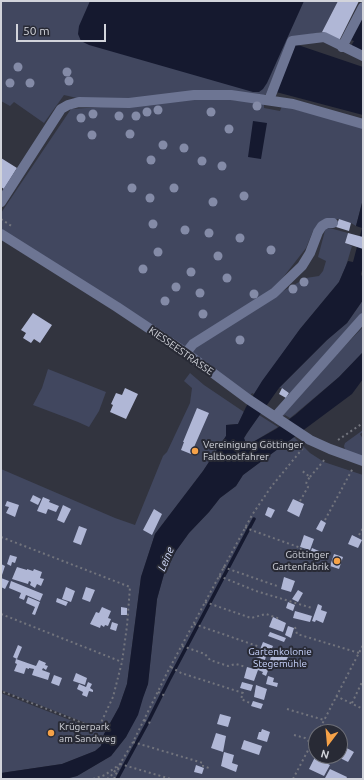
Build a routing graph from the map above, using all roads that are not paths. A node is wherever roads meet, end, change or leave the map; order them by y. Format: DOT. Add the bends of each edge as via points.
graph roads {
  1 [pos="363,7"];
  2 [pos="342,47"];
  3 [pos="363,56"];
  4 [pos="269,100"];
  5 [pos="363,124"];
  6 [pos="1,202"];
  7 [pos="333,223"];
  8 [pos="1,234"];
  9 [pos="363,318"];
  10 [pos="186,353"];
  11 [pos="274,416"];
  12 [pos="360,460"];
  1 -- 2 [label="street"];
  2 -- 3 [label="street"];
  2 -- 4 [label="street" via="324,37 292,41"];
  4 -- 5 [label="street" via="293,104"];
  4 -- 6 [label="street" via="231,95 194,95 129,103 68,104 61,109"];
  7 -- 10 [label="street" via="322,226 302,266 274,293 193,344"];
  8 -- 10 [label="street, KIESSEESTRASSE"];
  9 -- 11 [label="street"];
  10 -- 11 [label="street, KIESSEESTRASSE"];
  11 -- 12 [label="street, KIESSEESTRASSE" via="307,438"];
}
